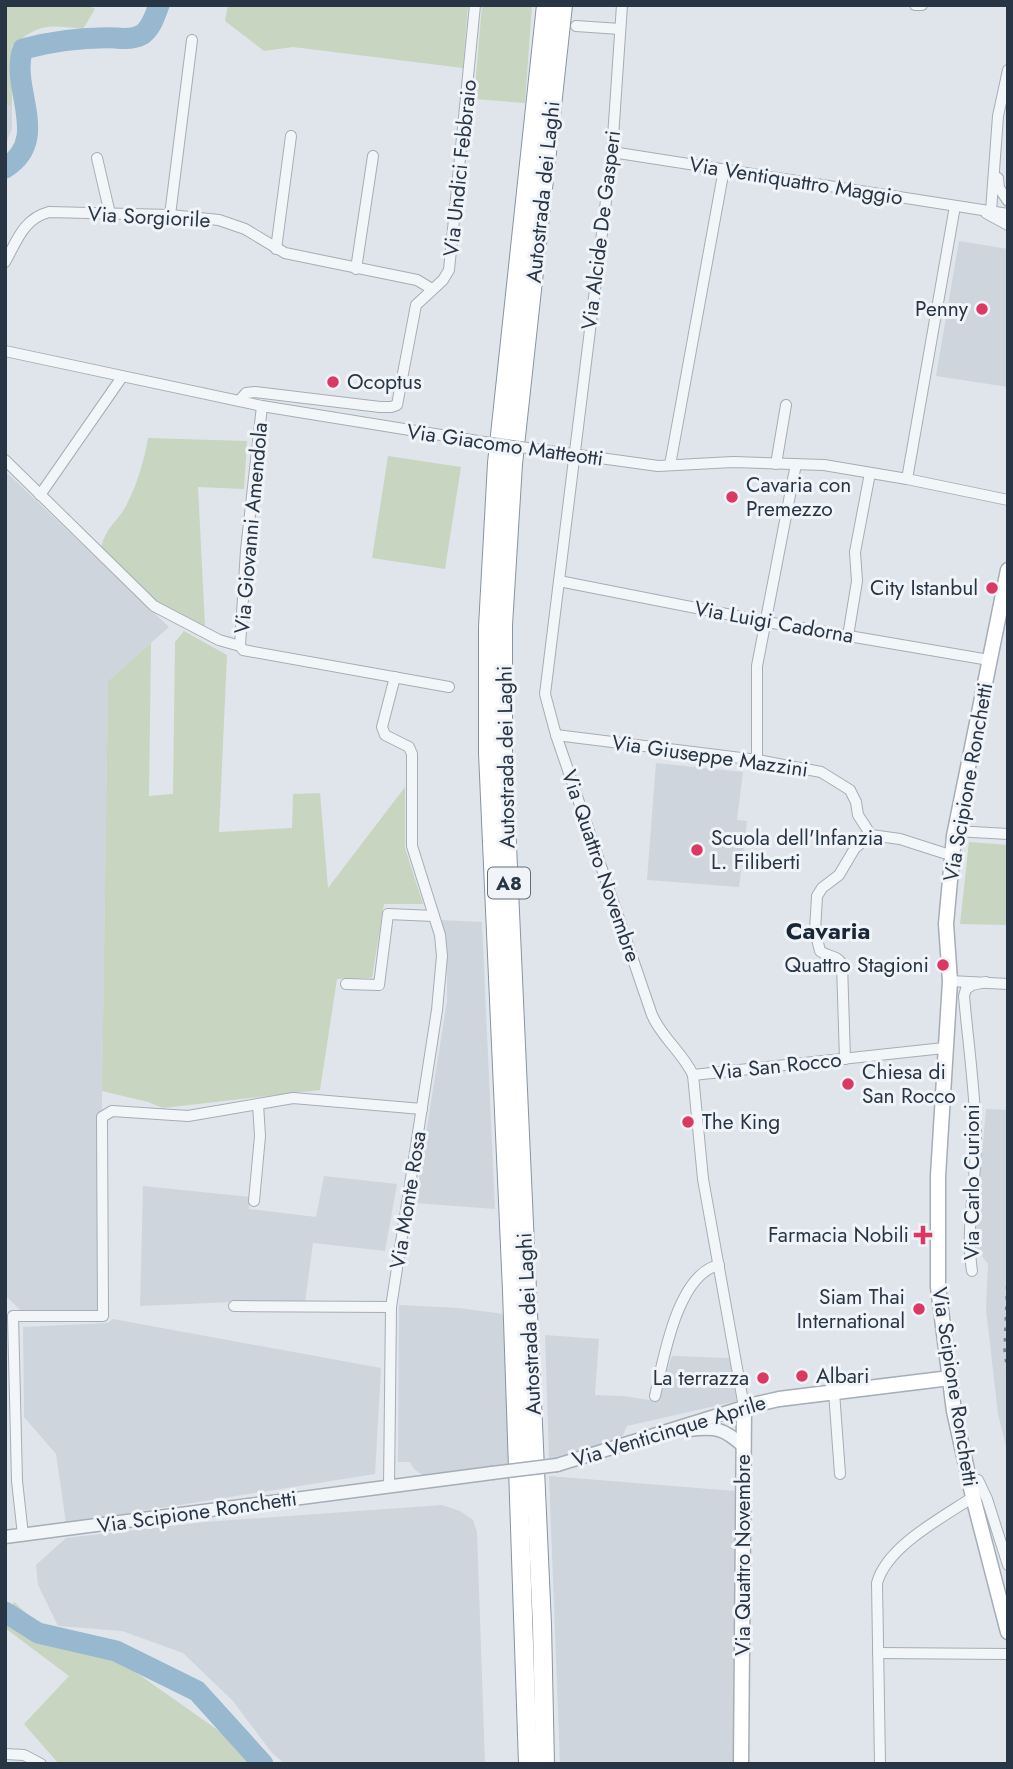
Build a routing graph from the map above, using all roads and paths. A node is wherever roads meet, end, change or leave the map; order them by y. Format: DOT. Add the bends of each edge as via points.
graph roads {
  1 [pos="475,5"];
  2 [pos="546,5"];
  3 [pos="564,5"];
  4 [pos="622,5"];
  5 [pos="915,5"];
  6 [pos="922,5"];
  7 [pos="576,26"];
  8 [pos="620,29"];
  9 [pos="192,40"];
  10 [pos="1008,70"];
  11 [pos="291,136"];
  12 [pos="612,152"];
  13 [pos="373,156"];
  14 [pos="97,158"];
  15 [pos="996,167"];
  16 [pos="724,169"];
  17 [pos="1008,201"];
  18 [pos="955,206"];
  19 [pos="979,210"];
  20 [pos="991,211"];
  21 [pos="110,214"];
  22 [pos="1008,214"];
  23 [pos="170,215"];
  24 [pos="1008,225"];
  25 [pos="276,249"];
  26 [pos="5,262"];
  27 [pos="356,269"];
  28 [pos="432,289"];
  29 [pos="5,351"];
  30 [pos="122,377"];
  31 [pos="239,401"];
  32 [pos="786,405"];
  33 [pos="262,406"];
  34 [pos="574,454"];
  35 [pos="5,460"];
  36 [pos="776,464"];
  37 [pos="796,464"];
  38 [pos="670,465"];
  39 [pos="870,473"];
  40 [pos="907,479"];
  41 [pos="40,495"];
  42 [pos="1008,500"];
  43 [pos="1008,570"];
  44 [pos="559,581"];
  45 [pos="767,622"];
  46 [pos="848,636"];
  47 [pos="240,646"];
  48 [pos="989,660"];
  49 [pos="395,677"];
  50 [pos="449,687"];
  51 [pos="556,735"];
  52 [pos="757,760"];
  53 [pos="955,831"];
  54 [pos="1008,834"];
  55 [pos="871,835"];
  56 [pos="953,856"];
  57 [pos="434,916"];
  58 [pos="950,981"];
  59 [pos="986,982"];
  60 [pos="346,984"];
  61 [pos="1008,984"];
  62 [pos="944,1048"];
  63 [pos="845,1059"];
  64 [pos="693,1075"];
  65 [pos="258,1104"];
  66 [pos="422,1109"];
  67 [pos="254,1201"];
  68 [pos="719,1265"];
  69 [pos="971,1271"];
  70 [pos="234,1306"];
  71 [pos="391,1307"];
  72 [pos="950,1378"];
  73 [pos="834,1392"];
  74 [pos="655,1396"];
  75 [pos="744,1407"];
  76 [pos="657,1434"];
  77 [pos="744,1447"];
  78 [pos="518,1470"];
  79 [pos="840,1474"];
  80 [pos="969,1479"];
  81 [pos="389,1487"];
  82 [pos="972,1497"];
  83 [pos="13,1536"];
  84 [pos="1008,1565"];
  85 [pos="542,1625"];
  86 [pos="1008,1632"];
  87 [pos="878,1653"];
  88 [pos="1008,1654"];
  89 [pos="5,1754"];
  90 [pos="41,1764"];
  91 [pos="528,1764"];
  92 [pos="545,1764"];
  93 [pos="553,1764"];
  94 [pos="741,1764"];
  95 [pos="880,1764"];
  1 -- 28 [label="street, Via Undici Febbraio" via="449,270"];
  2 -- 78 [label="highway, Autostrada dei Laghi / A8" via="497,463 488,627 488,754"];
  3 -- 85 [label="highway, Autostrada dei Laghi / A8" via="513,464 503,625 503,756"];
  4 -- 8 [label="street, Via Alcide De Gasperi"];
  5 -- 6 [label="street"];
  7 -- 8 [label="street"];
  8 -- 12 [label="street, Via Alcide De Gasperi"];
  9 -- 23 [label="street"];
  10 -- 15 [label="street" via="998,116"];
  11 -- 25 [label="street"];
  12 -- 16 [label="street, Via Ventiquattro Maggio"];
  12 -- 34 [label="street, Via Alcide De Gasperi"];
  13 -- 27 [label="street"];
  14 -- 21 [label="street"];
  15 -- 17 [label="street" via="999,188"];
  15 -- 20 [label="street"];
  16 -- 18 [label="street, Via Ventiquattro Maggio"];
  16 -- 38 [label="street"];
  18 -- 19 [label="street, Via Ventiquattro Maggio"];
  18 -- 40 [label="street"];
  19 -- 20 [label="street, Via Ventiquattro Maggio"];
  19 -- 24 [label="street, Via Ventiquattro Maggio"];
  20 -- 22 [label="street, Via Ventiquattro Maggio"];
  21 -- 23 [label="street, Via Sorgiorile"];
  21 -- 26 [label="street, Via Sorgiorile" via="37,215 26,223"];
  23 -- 25 [label="street, Via Sorgiorile" via="219,220 245,229"];
  25 -- 27 [label="street, Via Sorgiorile"];
  27 -- 28 [label="street, Via Sorgiorile" via="417,280"];
  28 -- 31 [label="street, Via Undici Febbraio" via="416,304 397,405 380,407 255,392 246,393"];
  29 -- 30 [label="street, Via Giacomo Matteotti"];
  30 -- 31 [label="street, Via Giacomo Matteotti"];
  30 -- 41 [label="street"];
  31 -- 33 [label="street, Via Giacomo Matteotti"];
  32 -- 36 [label="street"];
  33 -- 34 [label="street, Via Giacomo Matteotti, bridge"];
  33 -- 47 [label="street, Via Giovanni Amendola"];
  34 -- 38 [label="street, Via Giacomo Matteotti"];
  34 -- 44 [label="street, Via Quattro Novembre"];
  35 -- 41 [label="street"];
  36 -- 37 [label="street, Via Giacomo Matteotti"];
  36 -- 38 [label="street, Via Giacomo Matteotti"];
  37 -- 39 [label="street, Via Giacomo Matteotti"];
  37 -- 45 [label="street"];
  39 -- 40 [label="street, Via Giacomo Matteotti"];
  39 -- 46 [label="street" via="855,552 857,584"];
  40 -- 42 [label="street, Via Giacomo Matteotti"];
  41 -- 47 [label="street" via="155,606 219,640"];
  43 -- 48 [label="main road, Via Scipione Ronchetti"];
  44 -- 45 [label="street, Via Luigi Cadorna"];
  44 -- 51 [label="street, Via Quattro Novembre" via="545,694"];
  45 -- 46 [label="street, Via Luigi Cadorna"];
  45 -- 52 [label="street" via="757,666"];
  46 -- 48 [label="street, Via Luigi Cadorna"];
  47 -- 49 [label="street, Via Giovanni Amendola"];
  48 -- 53 [label="main road, Via Scipione Ronchetti"];
  49 -- 50 [label="street, Via Giovanni Amendola"];
  49 -- 57 [label="street, Via Monte Rosa" via="382,727 412,754 411,846"];
  51 -- 52 [label="street, Via Giuseppe Mazzini"];
  51 -- 64 [label="street, Via Quattro Novembre" via="652,1015"];
  52 -- 55 [label="street, Via Giuseppe Mazzini" via="821,772 845,785"];
  53 -- 54 [label="street"];
  53 -- 56 [label="main road, Via Scipione Ronchetti"];
  55 -- 56 [label="street"];
  55 -- 63 [label="street" via="855,848 839,875 822,888 815,905 820,951 842,964"];
  56 -- 58 [label="main road, Via Scipione Ronchetti" via="946,924"];
  57 -- 60 [label="street" via="388,914 379,985"];
  57 -- 66 [label="street, Via Monte Rosa" via="440,935 441,975"];
  58 -- 59 [label="street"];
  58 -- 62 [label="main road, Via Scipione Ronchetti"];
  59 -- 61 [label="street"];
  59 -- 69 [label="street, Via Carlo Curioni" via="972,985 964,996 976,1138"];
  62 -- 63 [label="street, Via San Rocco"];
  62 -- 72 [label="main road, Via Scipione Ronchetti" via="937,1287"];
  63 -- 64 [label="street, Via San Rocco"];
  64 -- 68 [label="street, Via Quattro Novembre" via="703,1179"];
  65 -- 66 [label="street" via="293,1098"];
  65 -- 67 [label="street"];
  65 -- 83 [label="street" via="188,1116 113,1111 102,1117 103,1316 13,1316 18,1481"];
  66 -- 71 [label="street, Via Monte Rosa"];
  68 -- 74 [label="street" via="698,1278 683,1300"];
  68 -- 75 [label="street, Via Quattro Novembre"];
  70 -- 71 [label="street"];
  71 -- 81 [label="street, Via Monte Rosa"];
  72 -- 73 [label="main road, Via Venticinque Aprile"];
  72 -- 80 [label="main road, Via Scipione Ronchetti"];
  73 -- 75 [label="main road, Via Venticinque Aprile"];
  73 -- 79 [label="street"];
  75 -- 76 [label="street, Via Venticinque Aprile"];
  75 -- 77 [label="main road, Via Quattro Novembre"];
  76 -- 77 [label="street" via="718,1428"];
  76 -- 78 [label="street, Via Venticinque Aprile, bridge" via="557,1465"];
  77 -- 94 [label="main road, Via Quattro Novembre"];
  78 -- 81 [label="street, Via Venticinque Aprile, bridge"];
  78 -- 91 [label="highway, Autostrada dei Laghi / A8"];
  80 -- 82 [label="main road, Via Scipione Ronchetti"];
  80 -- 84 [label="street" via="978,1480 987,1499"];
  81 -- 83 [label="street, Via Scipione Ronchetti"];
  82 -- 86 [label="main road, Via Scipione Ronchetti"];
  82 -- 87 [label="street" via="900,1548 879,1574"];
  85 -- 92 [label="highway, Autostrada dei Laghi / A8"];
  85 -- 93 [label="highway"];
  87 -- 88 [label="street"];
  87 -- 95 [label="street"];
  89 -- 90 [label="street" via="24,1755"];
}
